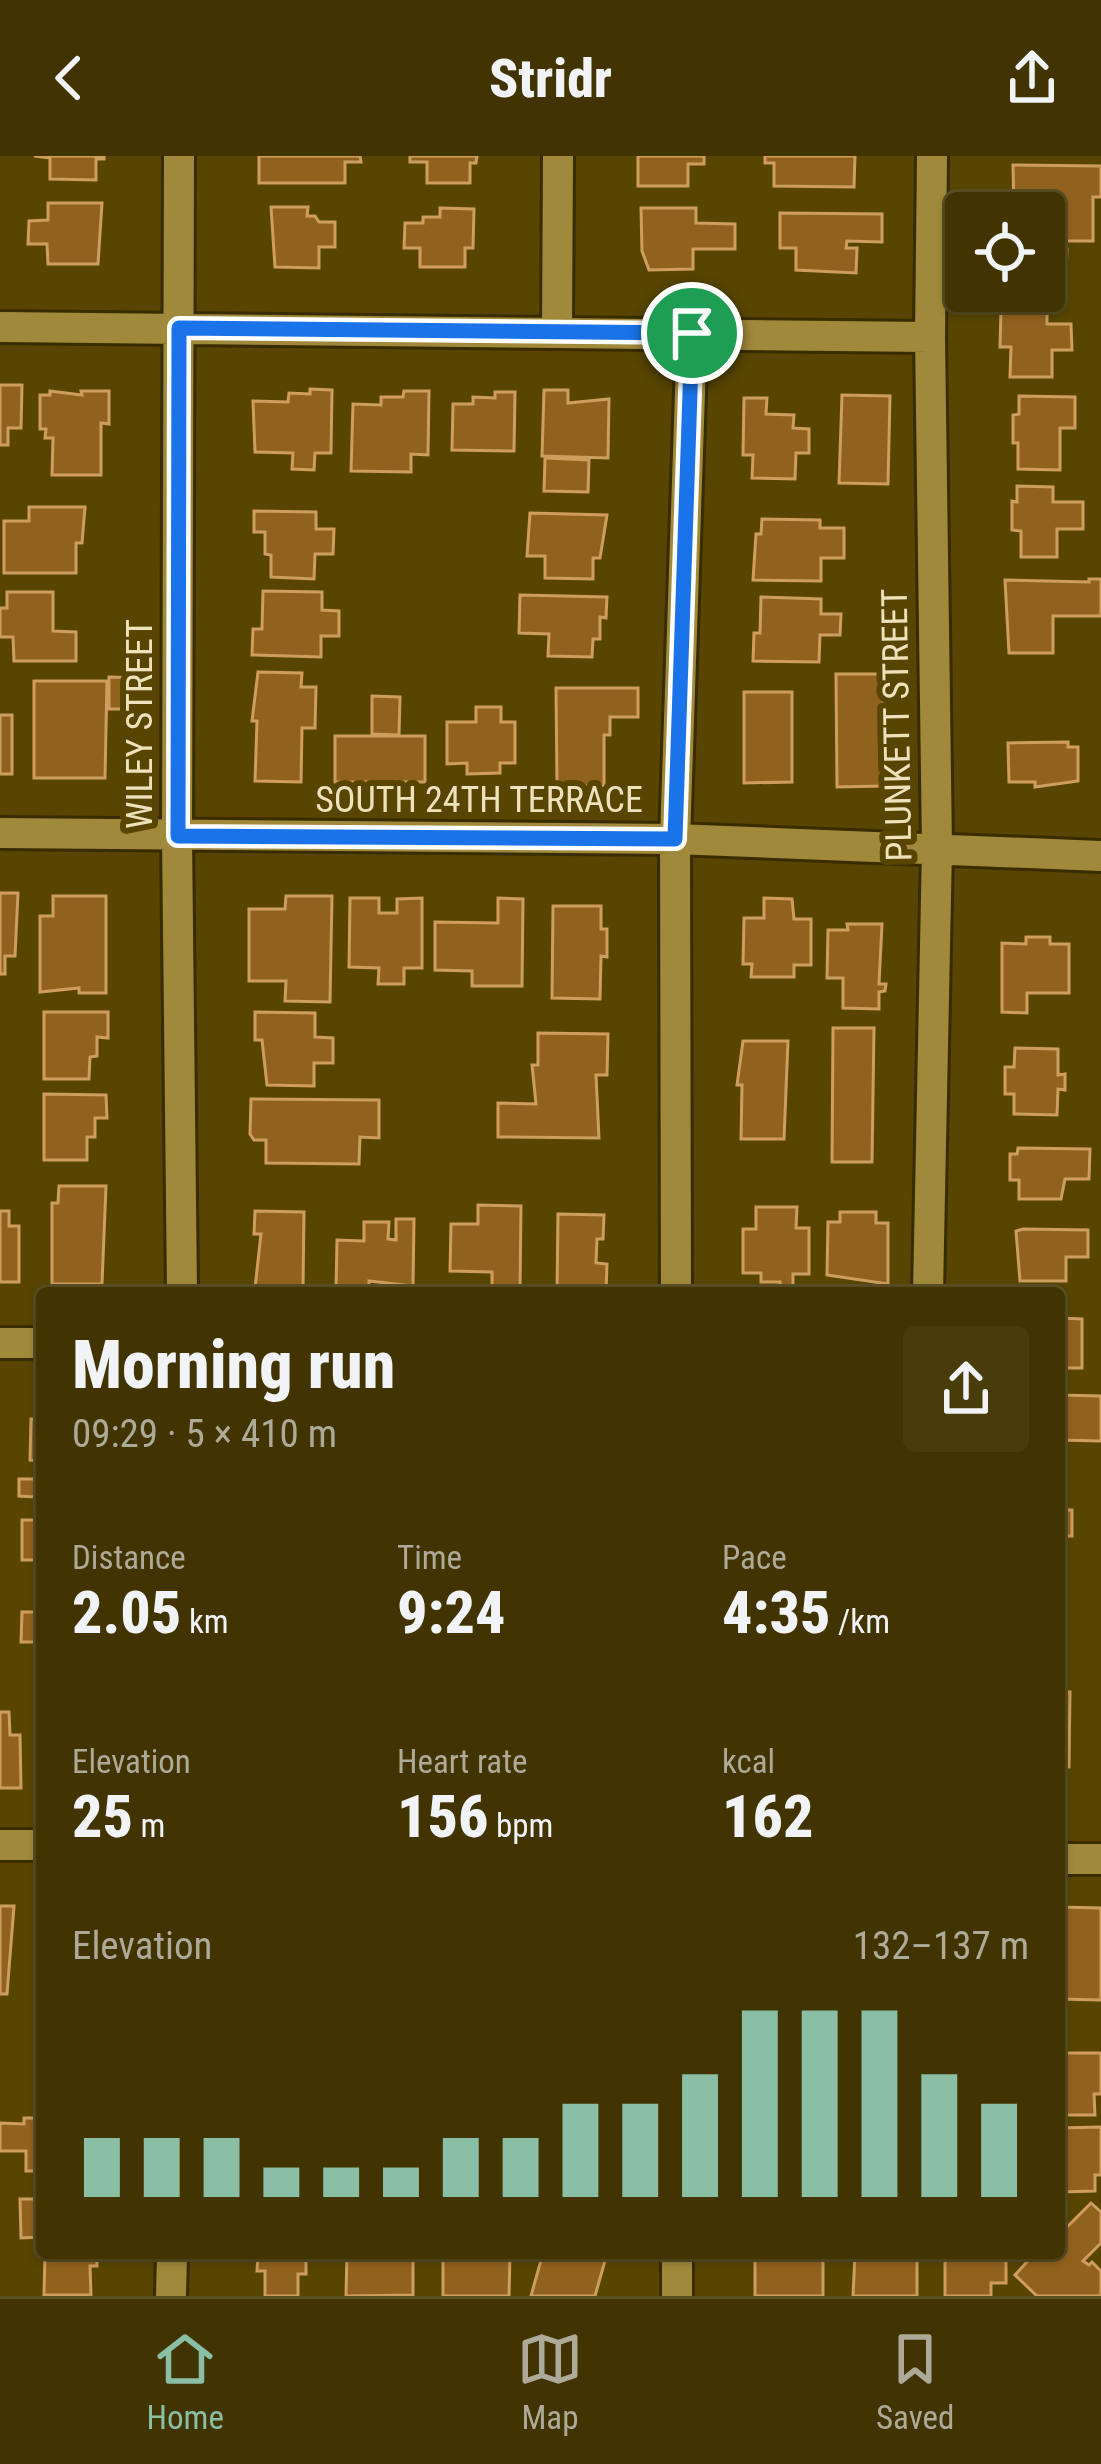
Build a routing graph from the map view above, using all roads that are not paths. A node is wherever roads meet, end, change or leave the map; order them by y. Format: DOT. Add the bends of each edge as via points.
graph roads {
  1 [pos="179,156"];
  2 [pos="557,156"];
  3 [pos="932,156"];
  4 [pos="0,327"];
  5 [pos="179,328"];
  6 [pos="557,331"];
  7 [pos="692,333"];
  8 [pos="930,337"];
  9 [pos="0,833"];
  10 [pos="178,836"];
  11 [pos="675,839"];
  12 [pos="937,848"];
  13 [pos="1101,856"];
  14 [pos="182,1287"];
  15 [pos="676,1287"];
  16 [pos="928,1287"];
  17 [pos="0,1342"];
  18 [pos="36,1343"];
  19 [pos="0,1845"];
  20 [pos="36,1845"];
  21 [pos="1065,1859"];
  22 [pos="1101,1859"];
  23 [pos="172,2259"];
  24 [pos="677,2259"];
  25 [pos="171,2296"];
  26 [pos="677,2296"];
  1 -- 5 [label="street, WILEY STREET"];
  2 -- 6 [label="street"];
  3 -- 8 [label="street, PLUNKETT STREET"];
  4 -- 5 [label="street"];
  5 -- 6 [label="street"];
  5 -- 10 [label="street, WILEY STREET"];
  6 -- 7 [label="street"];
  7 -- 8 [label="street"];
  7 -- 11 [label="street"];
  8 -- 12 [label="street, PLUNKETT STREET"];
  9 -- 10 [label="street, SOUTH 24TH TERRACE"];
  10 -- 11 [label="street, SOUTH 24TH TERRACE"];
  10 -- 14 [label="street, WILEY STREET"];
  11 -- 12 [label="street, SOUTH 24TH TERRACE"];
  11 -- 15 [label="street"];
  12 -- 13 [label="street, SOUTH 24TH TERRACE"];
  12 -- 16 [label="street, PLUNKETT STREET"];
  17 -- 18 [label="street"];
  19 -- 20 [label="street"];
  21 -- 22 [label="street"];
  23 -- 25 [label="street"];
  24 -- 26 [label="street"];
}
